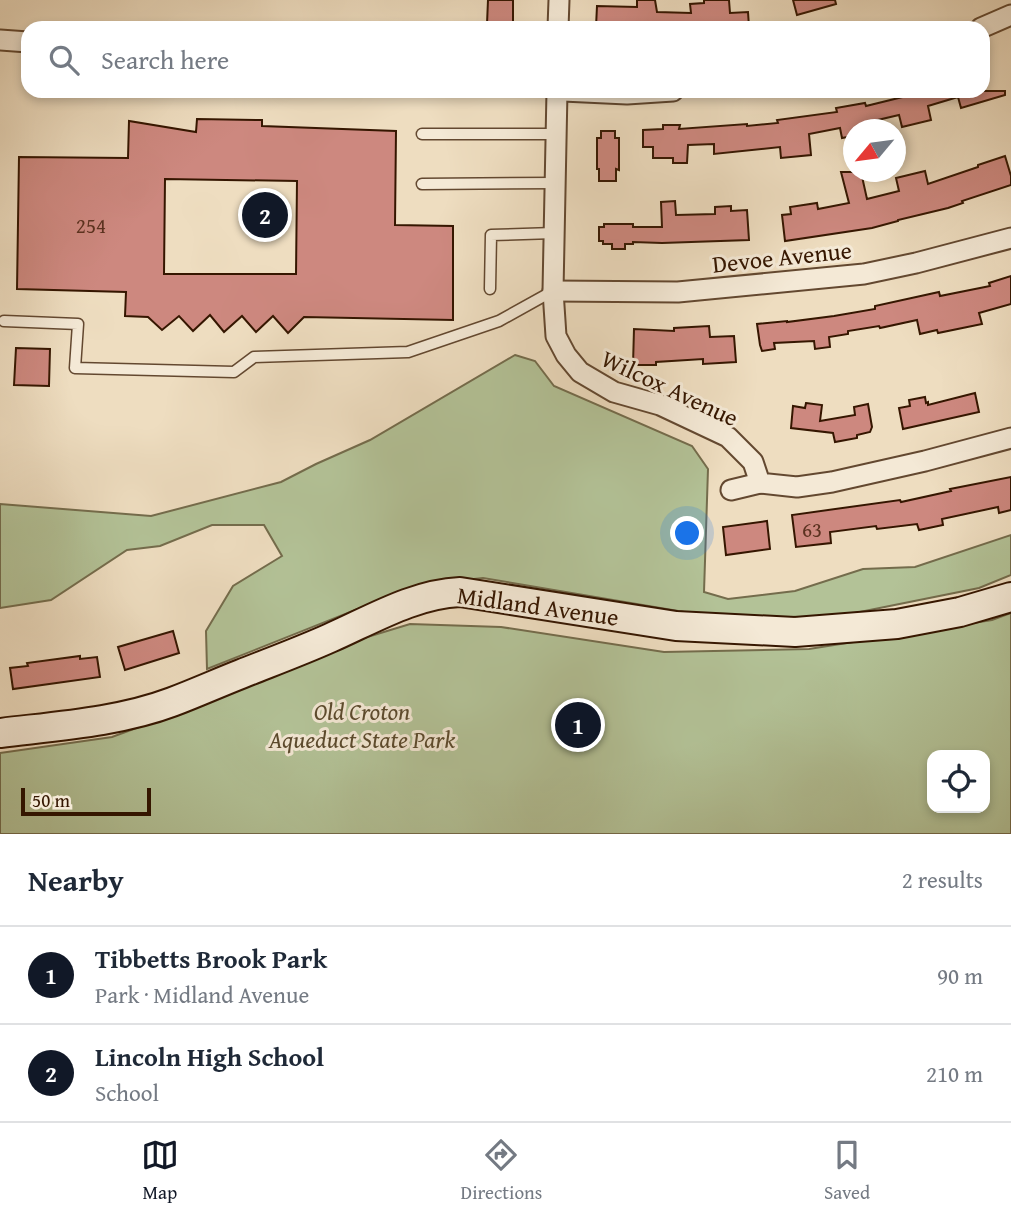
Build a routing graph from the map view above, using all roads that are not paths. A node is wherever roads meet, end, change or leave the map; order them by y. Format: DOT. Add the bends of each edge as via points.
graph roads {
  1 [pos="559,0"];
  2 [pos="1011,15"];
  3 [pos="558,21"];
  4 [pos="990,24"];
  5 [pos="0,40"];
  6 [pos="21,42"];
  7 [pos="557,98"];
  8 [pos="422,134"];
  9 [pos="556,134"];
  10 [pos="555,183"];
  11 [pos="422,184"];
  12 [pos="554,233"];
  13 [pos="1011,238"];
  14 [pos="491,289"];
  15 [pos="553,291"];
  16 [pos="4,321"];
  17 [pos="1011,438"];
  18 [pos="760,483"];
  19 [pos="732,490"];
  20 [pos="1011,597"];
  21 [pos="0,733"];
  1 -- 3 [label="street"];
  2 -- 4 [label="street"];
  5 -- 6 [label="street"];
  7 -- 9 [label="street, Wilcox Avenue"];
  8 -- 9 [label="lane"];
  9 -- 10 [label="street, Wilcox Avenue"];
  10 -- 11 [label="lane"];
  10 -- 12 [label="street, Wilcox Avenue"];
  12 -- 14 [label="lane" via="491,235"];
  12 -- 15 [label="street, Wilcox Avenue"];
  13 -- 15 [label="street, Devoe Avenue" via="864,274 678,292"];
  15 -- 16 [label="lane" via="499,321 408,352 254,357 234,372 75,369 78,324"];
  15 -- 18 [label="street, Wilcox Avenue" via="556,336 580,372 614,392 660,405 728,437 752,462"];
  17 -- 18 [label="street" via="832,482 797,486"];
  18 -- 19 [label="street"];
  20 -- 21 [label="street, Midland Avenue" via="897,624 795,632 676,626 446,593 385,612 172,702 140,712"];
}
